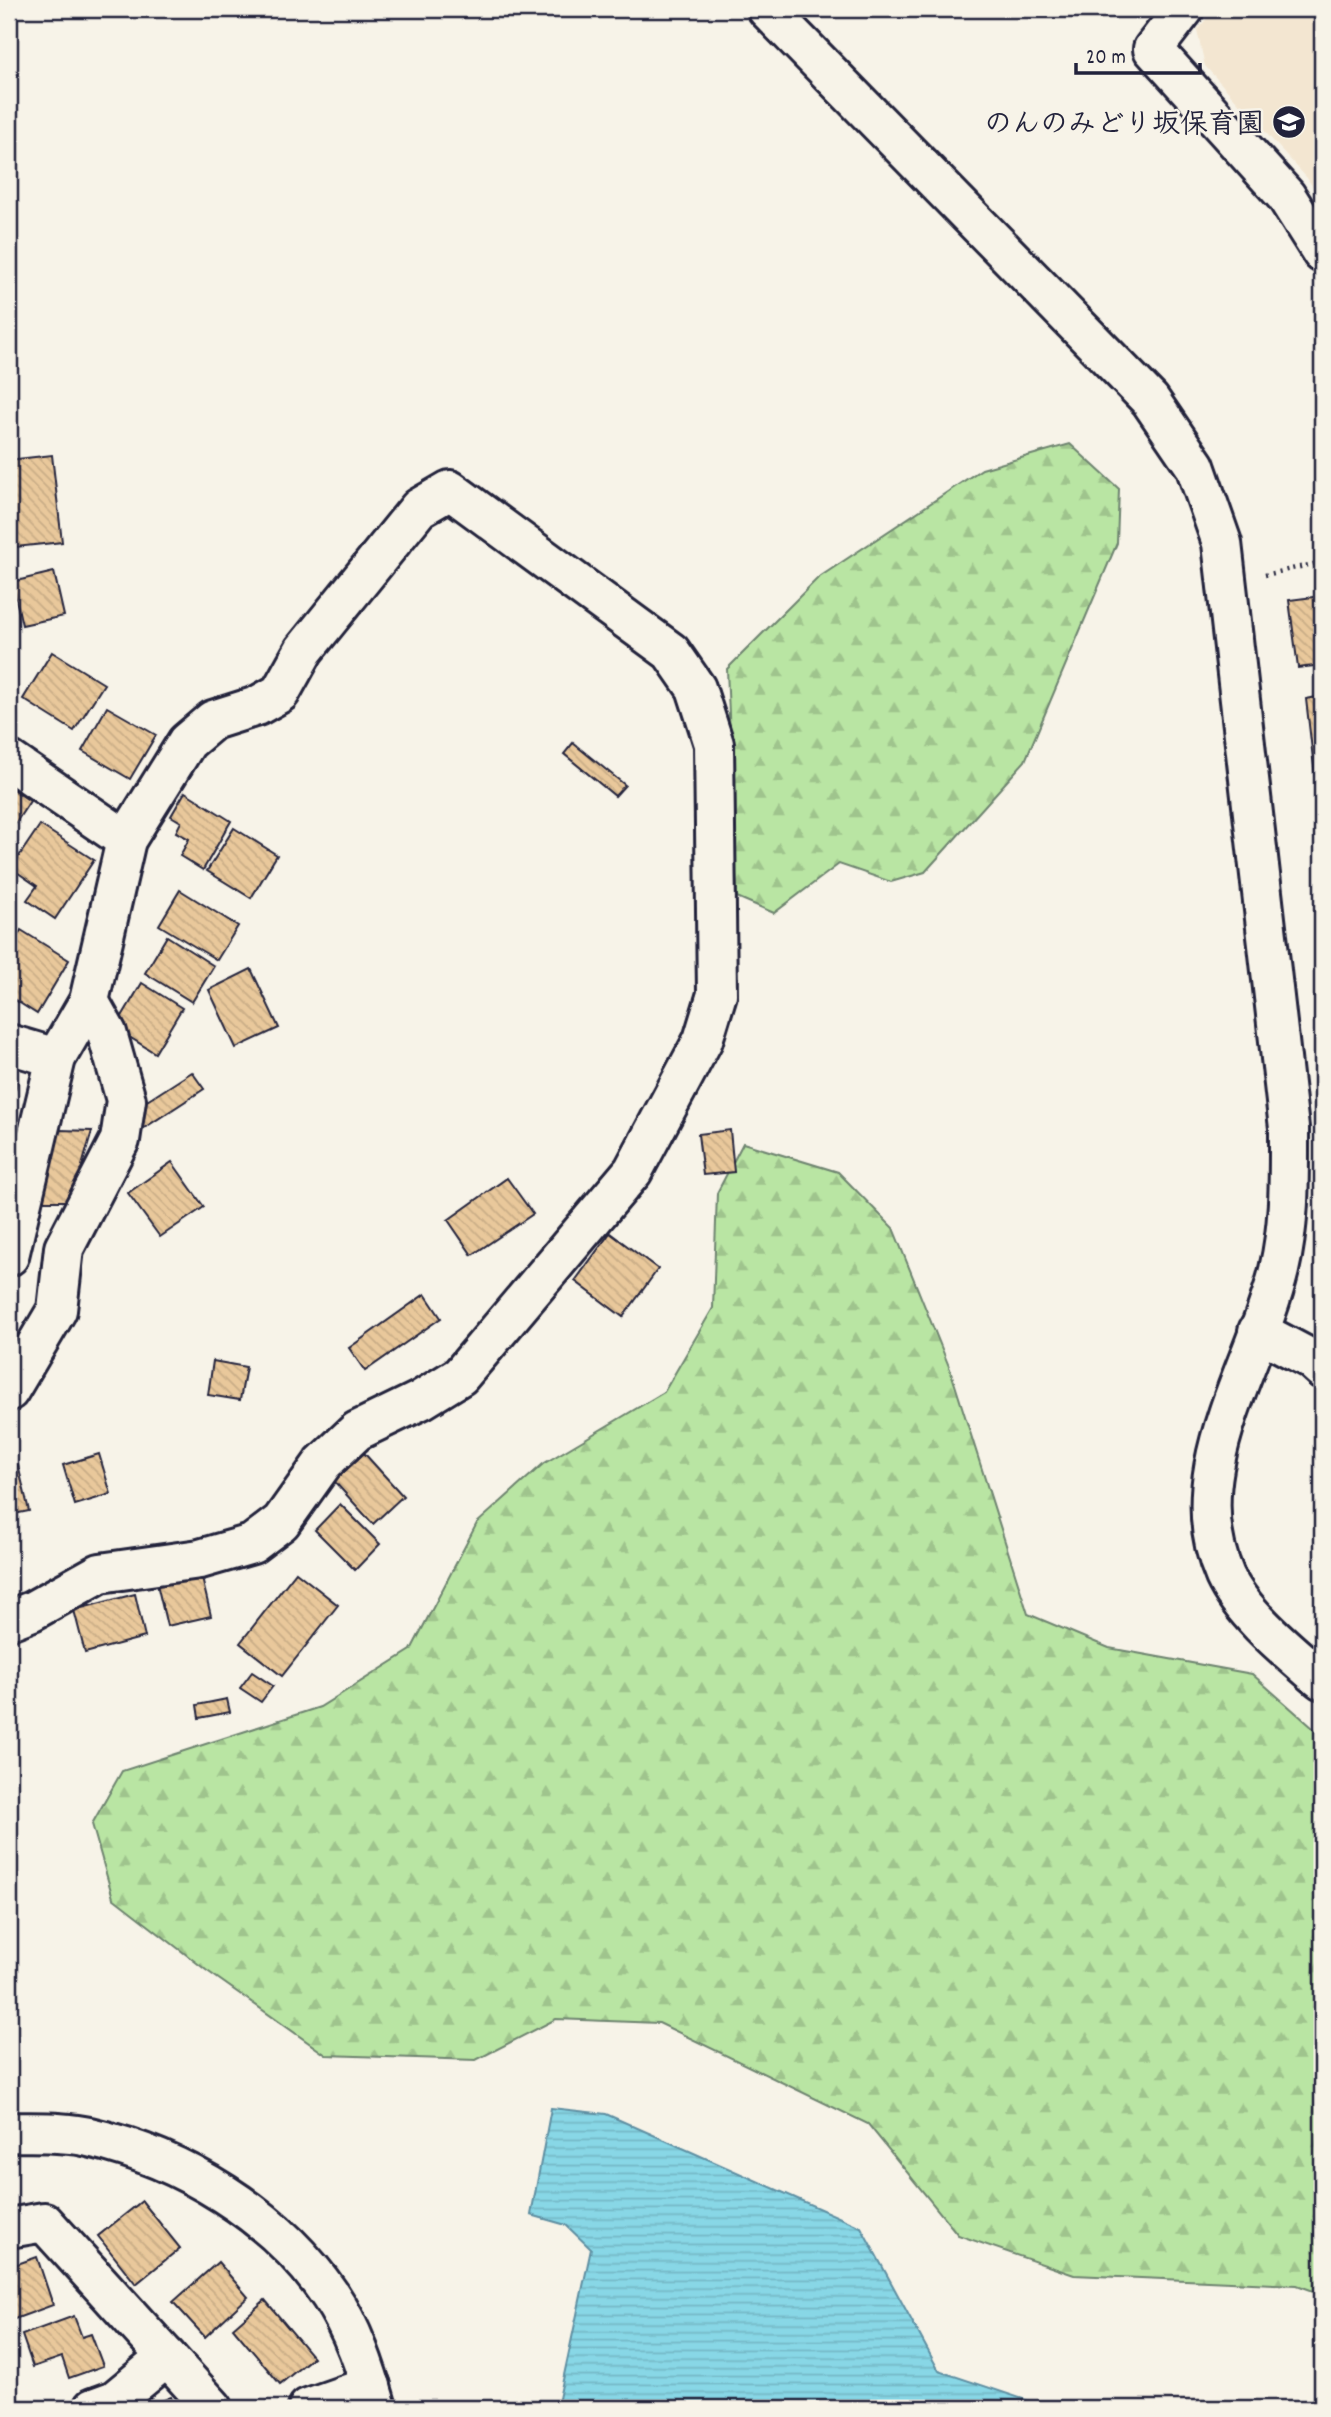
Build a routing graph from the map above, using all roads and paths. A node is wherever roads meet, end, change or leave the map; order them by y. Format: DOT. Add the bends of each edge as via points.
graph roads {
  1 [pos="767,9"];
  2 [pos="1184,9"];
  3 [pos="1322,253"];
  4 [pos="1322,562"];
  5 [pos="1256,578"];
  6 [pos="9,760"];
  7 [pos="127,840"];
  8 [pos="89,1001"];
  9 [pos="9,1045"];
  10 [pos="56,1058"];
  11 [pos="9,1256"];
  12 [pos="1258,1331"];
  13 [pos="1322,1370"];
  14 [pos="9,1391"];
  15 [pos="9,1620"];
  16 [pos="1322,1680"];
  17 [pos="9,2132"];
  18 [pos="9,2228"];
  19 [pos="167,2357"];
  20 [pos="374,2397"];
  21 [pos="93,2408"];
  22 [pos="212,2408"];
  23 [pos="308,2408"];
  1 -- 12 [label="street" via="1150,400 1195,466 1222,543 1289,1128 1289,1210 1278,1272"];
  2 -- 3 [label="street" via="1153,49 1286,197"];
  4 -- 5 [label="path"];
  6 -- 7 [label="street"];
  7 -- 8 [label="street"];
  7 -- 15 [label="street" via="187,742 213,720 280,693 304,650 419,508 450,490 671,652 696,688 714,744 717,993 703,1040 633,1171 460,1376 357,1431 323,1463 281,1522 252,1544 200,1559 100,1573"];
  8 -- 10 [label="street"];
  8 -- 14 [label="street" via="107,1033 126,1100 120,1140 64,1248 57,1310"];
  9 -- 10 [label="street"];
  10 -- 11 [label="street"];
  12 -- 13 [label="street" via="1311,1359"];
  12 -- 16 [label="street" via="1214,1457 1210,1520 1225,1577 1261,1626"];
  17 -- 20 [label="street" via="87,2136 154,2156 222,2192 283,2239 330,2295 362,2358"];
  18 -- 19 [label="street" via="44,2222"];
  19 -- 21 [label="street" via="115,2400"];
  19 -- 22 [label="street"];
  20 -- 23 [label="street"];
}
